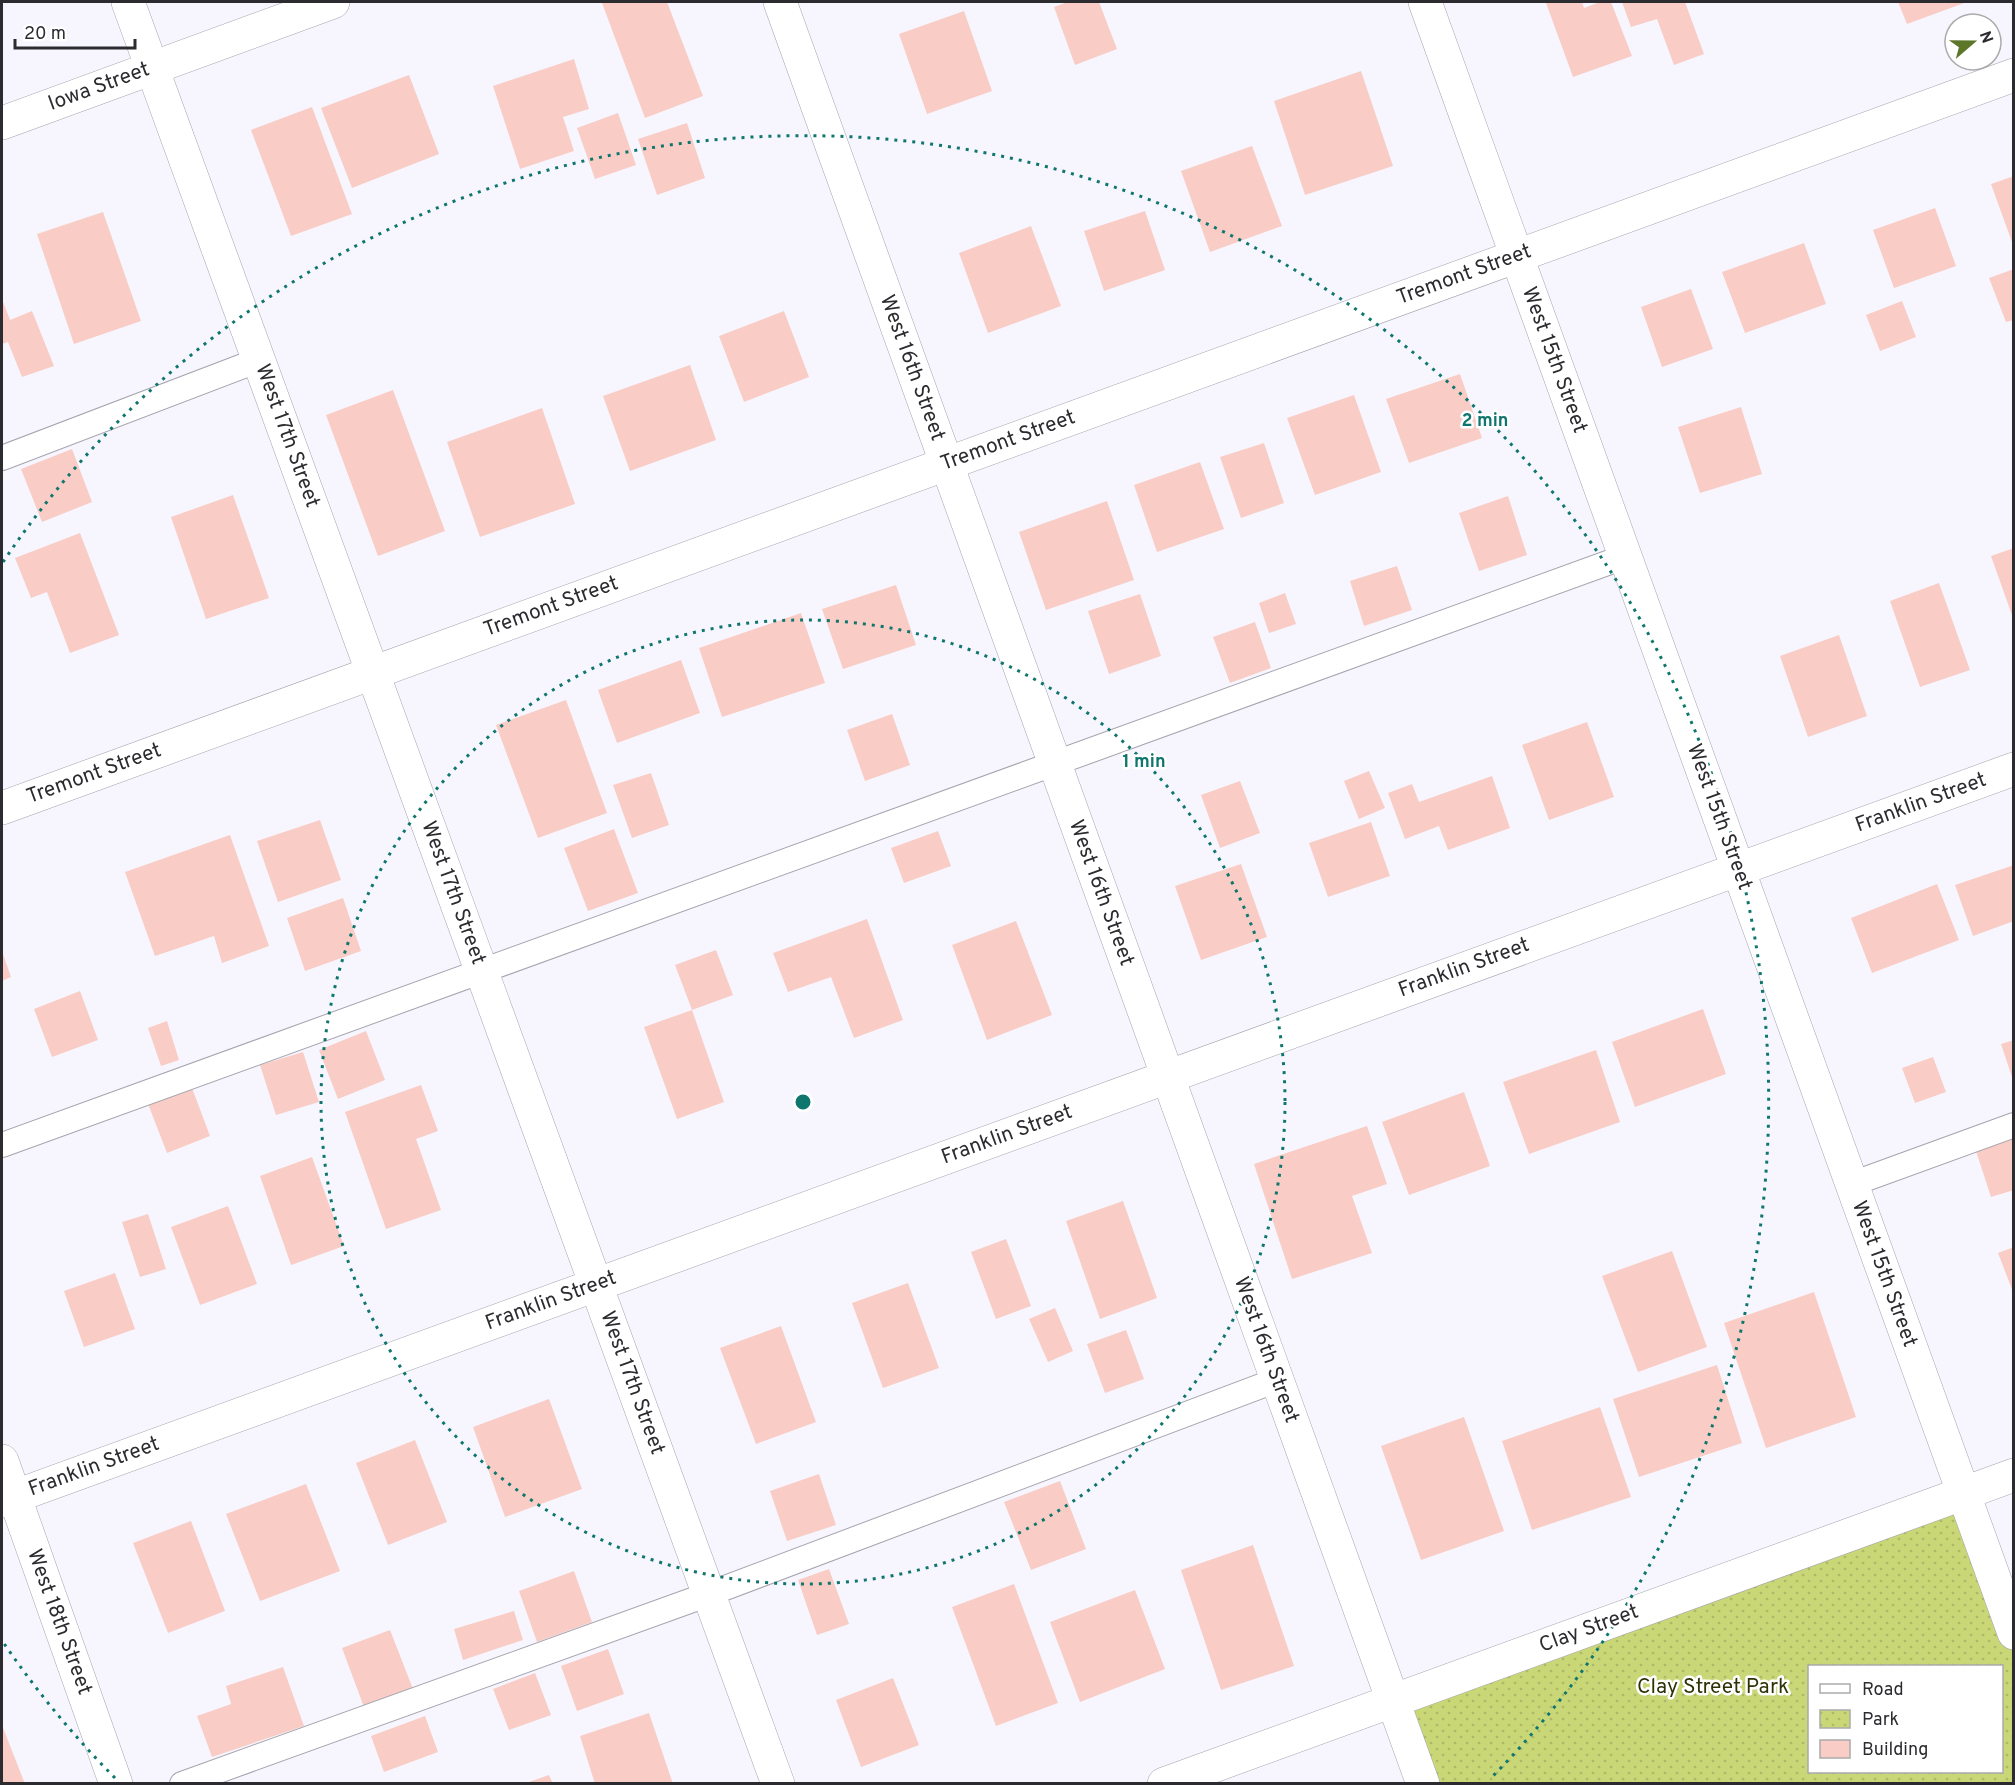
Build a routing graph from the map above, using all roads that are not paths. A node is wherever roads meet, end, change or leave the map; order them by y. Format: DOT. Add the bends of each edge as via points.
graph roads {
  1 [pos="128,2"];
  2 [pos="333,2"];
  3 [pos="780,2"];
  4 [pos="1425,2"];
  5 [pos="153,68"];
  6 [pos="2013,75"];
  7 [pos="2,123"];
  8 [pos="1517,256"];
  9 [pos="259,360"];
  10 [pos="2,458"];
  11 [pos="946,464"];
  12 [pos="1624,557"];
  13 [pos="373,672"];
  14 [pos="1055,765"];
  15 [pos="2013,769"];
  16 [pos="2,808"];
  17 [pos="1738,869"];
  18 [pos="481,970"];
  19 [pos="1168,1076"];
  20 [pos="2013,1125"];
  21 [pos="2,1145"];
  22 [pos="1852,1184"];
  23 [pos="596,1284"];
  24 [pos="1277,1380"];
  25 [pos="2,1461"];
  26 [pos="2013,1475"];
  27 [pos="1963,1493"];
  28 [pos="8,1499"];
  29 [pos="709,1594"];
  30 [pos="2013,1632"];
  31 [pos="1393,1700"];
  32 [pos="116,1784"];
  33 [pos="182,1784"];
  34 [pos="778,1784"];
  35 [pos="1164,1784"];
  36 [pos="1423,1784"];
  1 -- 5 [label="street, West 17th Street"];
  2 -- 5 [label="street, Iowa Street"];
  3 -- 11 [label="street, West 16th Street"];
  4 -- 8 [label="street, West 15th Street"];
  5 -- 7 [label="street, Iowa Street"];
  5 -- 9 [label="street, West 17th Street"];
  6 -- 8 [label="street, Tremont Street"];
  8 -- 11 [label="street, Tremont Street"];
  8 -- 12 [label="street, West 15th Street"];
  9 -- 10 [label="lane"];
  9 -- 13 [label="street, West 17th Street"];
  11 -- 13 [label="street, Tremont Street"];
  11 -- 14 [label="street, West 16th Street"];
  12 -- 14 [label="lane"];
  12 -- 17 [label="street, West 15th Street"];
  13 -- 16 [label="street, Tremont Street"];
  13 -- 18 [label="street, West 17th Street"];
  14 -- 18 [label="lane"];
  14 -- 19 [label="street, West 16th Street"];
  15 -- 17 [label="street, Franklin Street"];
  17 -- 19 [label="street, Franklin Street"];
  17 -- 22 [label="street, West 15th Street"];
  18 -- 21 [label="lane"];
  18 -- 23 [label="street, West 17th Street"];
  19 -- 23 [label="street, Franklin Street"];
  19 -- 24 [label="street, West 16th Street"];
  20 -- 22 [label="lane"];
  22 -- 27 [label="street, West 15th Street"];
  23 -- 28 [label="street, Franklin Street"];
  23 -- 29 [label="street, West 17th Street"];
  24 -- 29 [label="lane"];
  24 -- 31 [label="street, West 16th Street"];
  25 -- 28 [label="street, West 18th Street"];
  26 -- 27 [label="street, Clay Street"];
  27 -- 30 [label="street, West 15th Street"];
  27 -- 31 [label="street, Clay Street"];
  28 -- 32 [label="street, West 18th Street"];
  29 -- 33 [label="lane"];
  29 -- 34 [label="street, West 17th Street"];
  31 -- 35 [label="street, Clay Street"];
  31 -- 36 [label="street, West 16th Street"];
}
